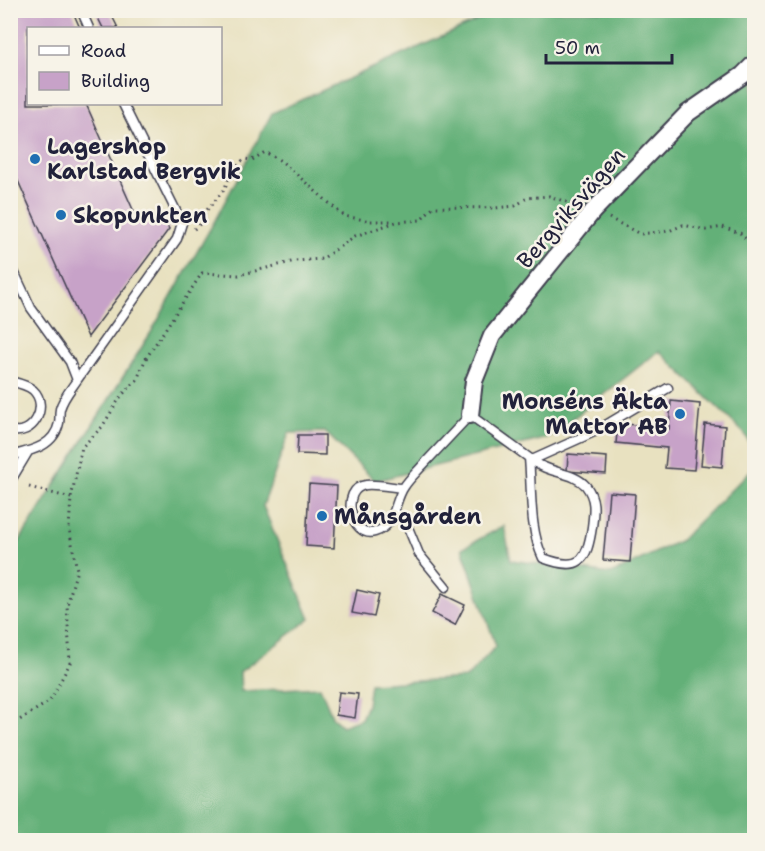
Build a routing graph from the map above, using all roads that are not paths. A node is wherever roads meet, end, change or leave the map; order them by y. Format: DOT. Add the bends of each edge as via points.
graph roads {
  1 [pos="81,10"];
  2 [pos="89,27"];
  3 [pos="754,64"];
  4 [pos="123,105"];
  5 [pos="10,263"];
  6 [pos="14,282"];
  7 [pos="77,380"];
  8 [pos="10,381"];
  9 [pos="668,388"];
  10 [pos="470,415"];
  11 [pos="10,430"];
  12 [pos="28,452"];
  13 [pos="10,456"];
  14 [pos="530,459"];
  15 [pos="10,482"];
  16 [pos="403,488"];
  17 [pos="395,512"];
  18 [pos="446,587"];
  1 -- 2 [label="lane"];
  3 -- 10 [label="street, Bergviksvägen" via="688,113 593,211 492,336 474,381"];
  4 -- 7 [label="lane" via="182,223 177,239"];
  5 -- 6 [label="lane"];
  6 -- 7 [label="lane" via="70,362"];
  7 -- 12 [label="lane" via="63,400 59,423 48,442"];
  8 -- 11 [label="lane" via="35,393 39,407 36,423 21,432"];
  9 -- 14 [label="lane" via="594,432"];
  10 -- 14 [label="lane"];
  10 -- 16 [label="lane"];
  12 -- 13 [label="lane"];
  12 -- 15 [label="lane"];
  14 -- 14 [label="lane" via="547,470 576,478 591,495 595,507 589,549 571,564 557,564 543,558 540,551 535,537"];
  16 -- 17 [label="lane"];
  16 -- 17 [label="lane" via="364,485 352,497 356,523 368,532 377,532"];
  17 -- 18 [label="lane" via="407,525 419,554"];
}
